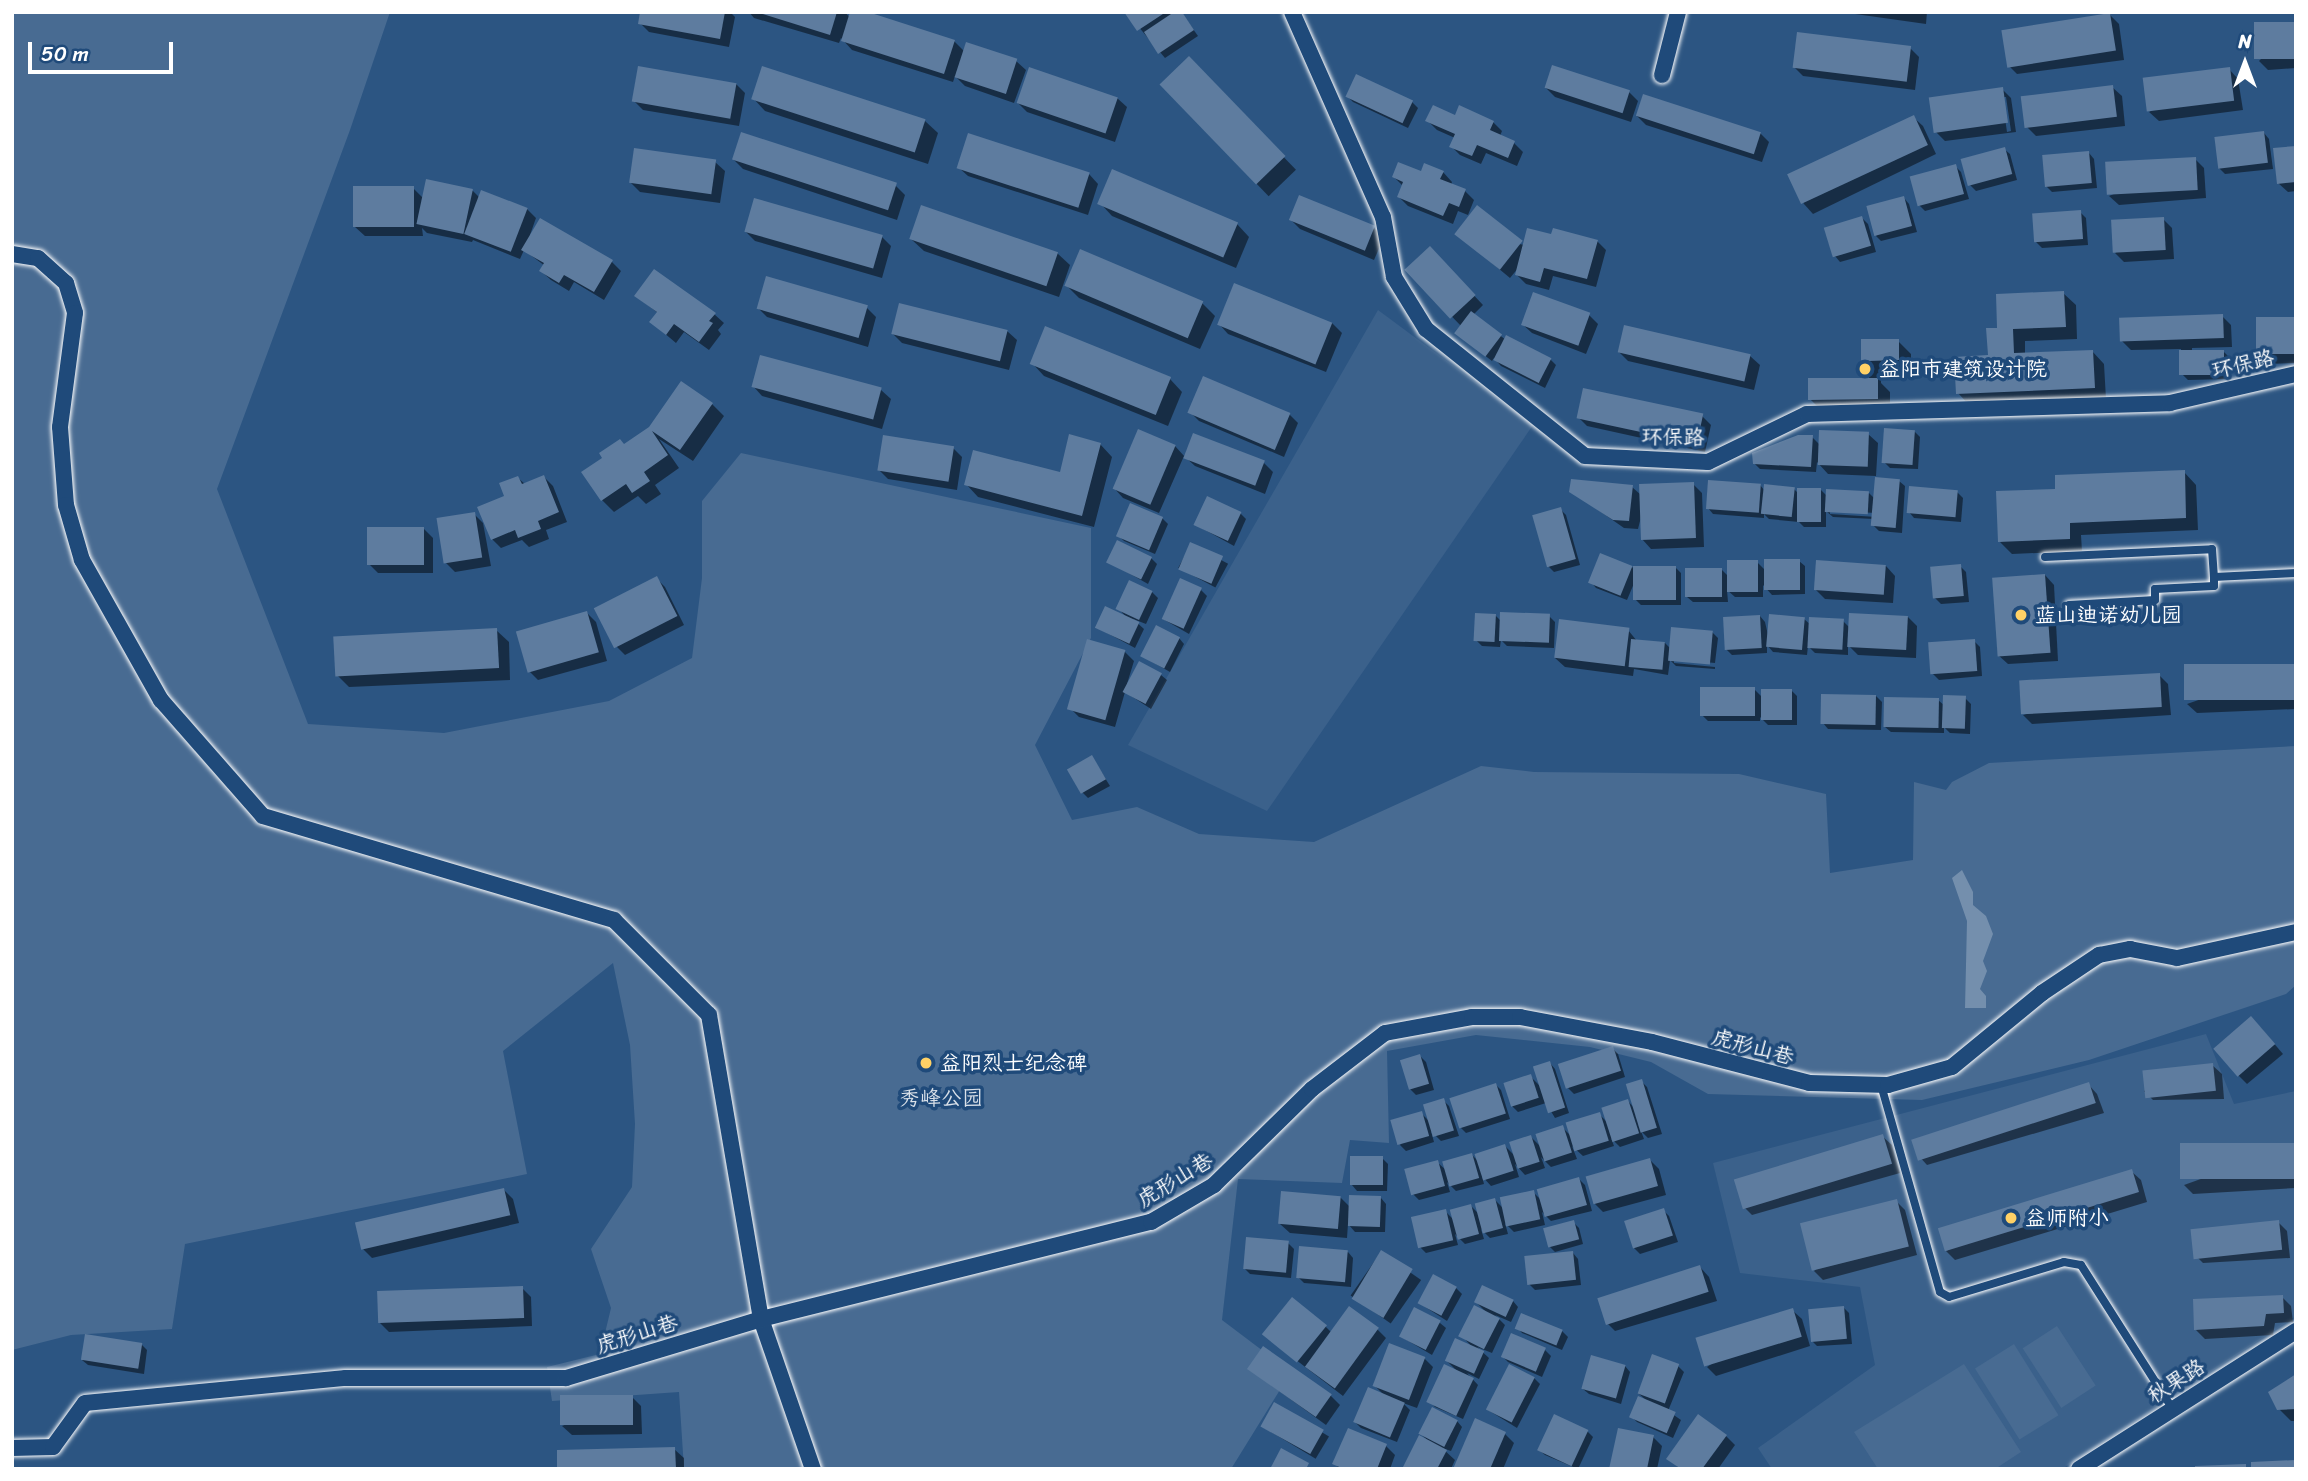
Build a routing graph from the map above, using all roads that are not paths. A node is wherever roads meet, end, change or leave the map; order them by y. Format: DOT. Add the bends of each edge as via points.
graph roads {
  1 [pos="1292,12"];
  2 [pos="1678,12"];
  3 [pos="1662,75"];
  4 [pos="12,254"];
  5 [pos="2296,374"];
  6 [pos="2046,557"];
  7 [pos="2296,573"];
  8 [pos="2214,577"];
  9 [pos="2069,605"];
  10 [pos="2296,932"];
  11 [pos="1880,1084"];
  12 [pos="761,1319"];
  13 [pos="2296,1331"];
  14 [pos="2172,1408"];
  15 [pos="12,1448"];
  16 [pos="813,1469"];
  17 [pos="2079,1469"];
  1 -- 5 [label="street, 环保路" via="1383,217 1394,276 1426,329 1586,456 1708,462 1807,414 2170,403"];
  2 -- 3 [label="street"];
  4 -- 12 [label="street" via="38,258 66,283 75,313 60,427 66,505 82,559 161,700 263,816 614,920 709,1015"];
  6 -- 8 [label="lane" via="2212,549"];
  7 -- 8 [label="lane"];
  8 -- 9 [label="lane" via="2214,586 2155,589 2155,600"];
  10 -- 11 [label="street, 虎形山巷" via="2177,958 2130,949 2099,955 2042,993 1952,1067"];
  11 -- 12 [label="street, 虎形山巷" via="1809,1083 1652,1042 1520,1017 1472,1017 1385,1033 1312,1089 1214,1185 1151,1222"];
  11 -- 14 [label="lane" via="1940,1292 1949,1297 2064,1262 2081,1265"];
  12 -- 15 [label="street, 虎形山巷" via="566,1378 346,1378 85,1404 54,1447"];
  12 -- 16 [label="street"];
  13 -- 14 [label="street, 秋果路"];
  14 -- 17 [label="street, 秋果路"];
}
